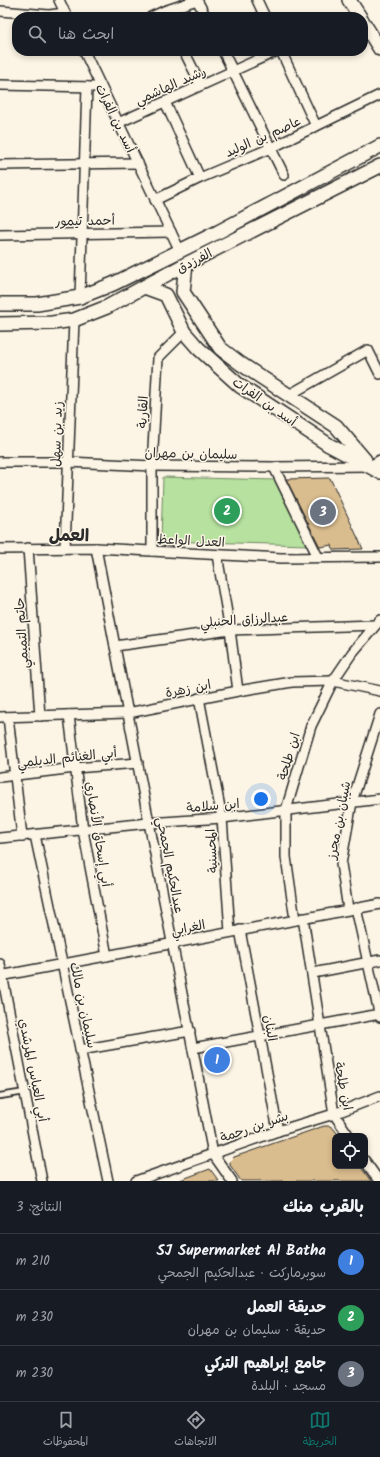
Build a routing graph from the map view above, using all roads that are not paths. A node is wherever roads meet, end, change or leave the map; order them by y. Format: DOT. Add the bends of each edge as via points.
graph roads {
  1 [pos="59,0"];
  2 [pos="197,0"];
  3 [pos="257,0"];
  4 [pos="349,0"];
  5 [pos="0,11"];
  6 [pos="12,12"];
  7 [pos="65,12"];
  8 [pos="170,12"];
  9 [pos="203,12"];
  10 [pos="263,12"];
  11 [pos="355,12"];
  12 [pos="368,32"];
  13 [pos="380,49"];
  14 [pos="86,56"];
  15 [pos="186,56"];
  16 [pos="226,56"];
  17 [pos="266,56"];
  18 [pos="283,56"];
  19 [pos="233,71"];
  20 [pos="0,84"];
  21 [pos="201,85"];
  22 [pos="87,87"];
  23 [pos="101,87"];
  24 [pos="380,94"];
  25 [pos="165,102"];
  26 [pos="118,123"];
  27 [pos="316,126"];
  28 [pos="380,146"];
  29 [pos="271,148"];
  30 [pos="138,163"];
  31 [pos="84,164"];
  32 [pos="0,165"];
  33 [pos="380,166"];
  34 [pos="284,175"];
  35 [pos="200,178"];
  36 [pos="155,200"];
  37 [pos="171,232"];
  38 [pos="82,233"];
  39 [pos="0,235"];
  40 [pos="180,250"];
  41 [pos="186,264"];
  42 [pos="144,286"];
  43 [pos="80,297"];
  44 [pos="0,304"];
  45 [pos="74,320"];
  46 [pos="0,324"];
  47 [pos="184,332"];
  48 [pos="380,374"];
  49 [pos="289,395"];
  50 [pos="0,462"];
  51 [pos="68,462"];
  52 [pos="152,466"];
  53 [pos="377,466"];
  54 [pos="274,467"];
  55 [pos="0,548"];
  56 [pos="28,548"];
  57 [pos="65,548"];
  58 [pos="96,548"];
  59 [pos="152,551"];
  60 [pos="218,555"];
  61 [pos="318,557"];
  62 [pos="380,557"];
  63 [pos="378,622"];
  64 [pos="230,630"];
  65 [pos="115,646"];
  66 [pos="333,681"];
  67 [pos="238,691"];
  68 [pos="380,691"];
  69 [pos="199,698"];
  70 [pos="128,713"];
  71 [pos="380,714"];
  72 [pos="69,715"];
  73 [pos="40,716"];
  74 [pos="4,717"];
  75 [pos="138,763"];
  76 [pos="75,768"];
  77 [pos="15,776"];
  78 [pos="0,777"];
  79 [pos="380,799"];
  80 [pos="352,802"];
  81 [pos="286,810"];
  82 [pos="222,818"];
  83 [pos="149,823"];
  84 [pos="83,830"];
  85 [pos="35,835"];
  86 [pos="22,836"];
  87 [pos="0,838"];
  88 [pos="380,904"];
  89 [pos="352,909"];
  90 [pos="299,919"];
  91 [pos="240,930"];
  92 [pos="230,932"];
  93 [pos="173,943"];
  94 [pos="107,956"];
  95 [pos="380,960"];
  96 [pos="368,962"];
  97 [pos="0,964"];
  98 [pos="62,964"];
  99 [pos="313,972"];
  100 [pos="1,976"];
  101 [pos="377,991"];
  102 [pos="380,1015"];
  103 [pos="320,1025"];
  104 [pos="190,1031"];
  105 [pos="259,1036"];
  106 [pos="193,1048"];
  107 [pos="80,1050"];
  108 [pos="25,1092"];
  109 [pos="0,1096"];
  110 [pos="380,1096"];
  111 [pos="334,1114"];
  112 [pos="278,1131"];
  113 [pos="347,1133"];
  114 [pos="213,1154"];
  115 [pos="368,1165"];
  116 [pos="42,1181"];
  117 [pos="108,1181"];
  118 [pos="136,1181"];
  119 [pos="232,1181"];
  120 [pos="379,1181"];
  1 -- 7 [label="street"];
  2 -- 8 [label="street"];
  2 -- 9 [label="street"];
  3 -- 10 [label="street"];
  4 -- 11 [label="main road"];
  5 -- 6 [label="street"];
  12 -- 13 [label="main road"];
  14 -- 23 [label="street, أسد بن الفرات"];
  15 -- 21 [label="street"];
  16 -- 19 [label="street"];
  17 -- 19 [label="street, رشيد الهاشمي"];
  18 -- 27 [label="street"];
  19 -- 21 [label="street, رشيد الهاشمي"];
  19 -- 29 [label="street"];
  20 -- 22 [label="street"];
  21 -- 25 [label="street, رشيد الهاشمي"];
  22 -- 23 [label="street"];
  22 -- 31 [label="street"];
  23 -- 26 [label="street, أسد بن الفرات"];
  24 -- 27 [label="street, عاصم بن الوليد"];
  25 -- 26 [label="street, رشيد الهاشمي"];
  25 -- 35 [label="street"];
  26 -- 30 [label="street, أسد بن الفرات"];
  27 -- 29 [label="street, عاصم بن الوليد"];
  28 -- 40 [label="main road, الفرزدق"];
  29 -- 34 [label="street"];
  29 -- 35 [label="street, عاصم بن الوليد"];
  30 -- 31 [label="street"];
  30 -- 36 [label="street, أسد بن الفرات"];
  31 -- 32 [label="street"];
  31 -- 38 [label="street"];
  33 -- 41 [label="main road, الفرزدق"];
  35 -- 36 [label="street, عاصم بن الوليد"];
  36 -- 37 [label="street, أسد بن الفرات"];
  37 -- 38 [label="street, أحمد تيمور"];
  37 -- 40 [label="street, أسد بن الفرات"];
  38 -- 39 [label="street, أحمد تيمور"];
  38 -- 43 [label="street"];
  40 -- 43 [label="main road, الفرزدق" via="113,284"];
  41 -- 42 [label="main road, الفرزدق"];
  41 -- 49 [label="main road, أسد بن الفرات" via="183,292 220,348"];
  42 -- 45 [label="main road, الفرزدق" via="107,307"];
  42 -- 47 [label="main road, أسد بن الفرات" via="166,295"];
  43 -- 44 [label="main road, الفرزدق" via="37,304"];
  45 -- 46 [label="main road, الفرزدق"];
  45 -- 51 [label="street, زيد بن سهل"];
  47 -- 52 [label="street, القارية" via="158,358"];
  47 -- 53 [label="main road, أسد بن الفرات" via="240,386 329,444"];
  48 -- 49 [label="street" via="368,350"];
  49 -- 53 [label="main road, أسد بن الفرات" via="336,426"];
  50 -- 51 [label="street, سليمان بن مهران"];
  51 -- 52 [label="street, سليمان بن مهران"];
  51 -- 57 [label="street, زيد بن سهل"];
  52 -- 54 [label="street, سليمان بن مهران"];
  52 -- 59 [label="street, القارية"];
  53 -- 54 [label="street, سليمان بن مهران"];
  54 -- 61 [label="street"];
  55 -- 56 [label="street, العدل الواعظ"];
  56 -- 57 [label="street, العدل الواعظ"];
  56 -- 73 [label="street, حاتم التميمي"];
  57 -- 58 [label="street, العدل الواعظ"];
  58 -- 59 [label="street, العدل الواعظ"];
  58 -- 65 [label="street, عبدالحكيم الجمحي"];
  59 -- 60 [label="street, العدل الواعظ"];
  60 -- 61 [label="street, العدل الواعظ"];
  60 -- 64 [label="street"];
  61 -- 62 [label="street, العدل الواعظ"];
  63 -- 64 [label="street, عبدالرزاق الحنبلي"];
  63 -- 66 [label="street, ابن طلحة"];
  64 -- 65 [label="street, عبدالرزاق الحنبلي"];
  64 -- 67 [label="street"];
  65 -- 70 [label="street, عبدالحكيم الجمحي"];
  66 -- 67 [label="street, ابن زهرة" via="292,682"];
  66 -- 68 [label="street, ابن زهرة"];
  66 -- 81 [label="street, ابن طلحة" via="311,726"];
  67 -- 69 [label="street, ابن زهرة"];
  69 -- 70 [label="street, ابن زهرة"];
  69 -- 82 [label="street, المحسنية"];
  70 -- 72 [label="street, ابن زهرة"];
  70 -- 75 [label="street, عبدالحكيم الجمحي"];
  71 -- 80 [label="street, شيبان بن محرز"];
  72 -- 73 [label="street, ابن زهرة"];
  72 -- 76 [label="street, أبي إسحاق الأنصاري"];
  73 -- 74 [label="street, ابن زهرة"];
  74 -- 77 [label="street"];
  75 -- 76 [label="street, أبي الغنائم الديلمي"];
  75 -- 83 [label="street, عبدالحكيم الجمحي"];
  76 -- 77 [label="street, أبي الغنائم الديلمي"];
  76 -- 84 [label="street, أبي إسحاق الأنصاري"];
  77 -- 78 [label="street, أبي الغنائم الديلمي"];
  77 -- 86 [label="street"];
  79 -- 80 [label="street, ابن سلامة"];
  80 -- 81 [label="street, ابن سلامة"];
  80 -- 89 [label="street, شيبان بن محرز" via="341,864"];
  81 -- 82 [label="street, ابن سلامة"];
  81 -- 90 [label="street, ابن طلحة" via="286,857"];
  82 -- 83 [label="street, ابن سلامة"];
  82 -- 92 [label="street, المحسنية"];
  83 -- 84 [label="street, ابن سلامة"];
  83 -- 93 [label="street, عبدالحكيم الجمحي"];
  84 -- 85 [label="street, ابن سلامة"];
  84 -- 94 [label="street, أبي إسحاق الأنصاري"];
  85 -- 86 [label="street, ابن سلامة"];
  85 -- 98 [label="street, سليمان بن مالك"];
  86 -- 87 [label="street, ابن سلامة"];
  88 -- 89 [label="street, الغرابي"];
  89 -- 90 [label="street, الغرابي"];
  89 -- 96 [label="street, شيبان بن محرز"];
  90 -- 91 [label="street, الغرابي"];
  90 -- 99 [label="street, ابن طلحة"];
  91 -- 92 [label="street, الغرابي"];
  91 -- 105 [label="street, البنان"];
  92 -- 93 [label="street, الغرابي"];
  93 -- 94 [label="street, الغرابي"];
  93 -- 104 [label="street, عبدالحكيم الجمحي"];
  94 -- 98 [label="street, الغرابي"];
  95 -- 96 [label="street"];
  96 -- 99 [label="street"];
  96 -- 101 [label="street, شيبان بن محرز"];
  97 -- 100 [label="street, أبي العباس المرشدي"];
  98 -- 100 [label="street, الغرابي"];
  98 -- 107 [label="street, سليمان بن مالك"];
  99 -- 103 [label="street, ابن طلحة"];
  100 -- 108 [label="street, أبي العباس المرشدي"];
  101 -- 102 [label="street, شيبان بن محرز"];
  102 -- 103 [label="street"];
  103 -- 105 [label="street"];
  103 -- 111 [label="street, ابن طلحة"];
  104 -- 106 [label="street, عبدالحكيم الجمحي"];
  104 -- 107 [label="street"];
  105 -- 106 [label="street"];
  105 -- 112 [label="street, البنان"];
  106 -- 114 [label="street, عبدالحكيم الجمحي"];
  107 -- 117 [label="street, سليمان بن مالك"];
  108 -- 109 [label="lane"];
  108 -- 116 [label="street, أبي العباس المرشدي"];
  110 -- 111 [label="street, بشر بن رحمة"];
  111 -- 112 [label="street, بشر بن رحمة"];
  111 -- 113 [label="street, ابن طلحة"];
  112 -- 114 [label="street, بشر بن رحمة"];
  114 -- 118 [label="street, بشر بن رحمة"];
  114 -- 119 [label="street, عبدالحكيم الجمحي"];
  115 -- 120 [label="street"];
}
